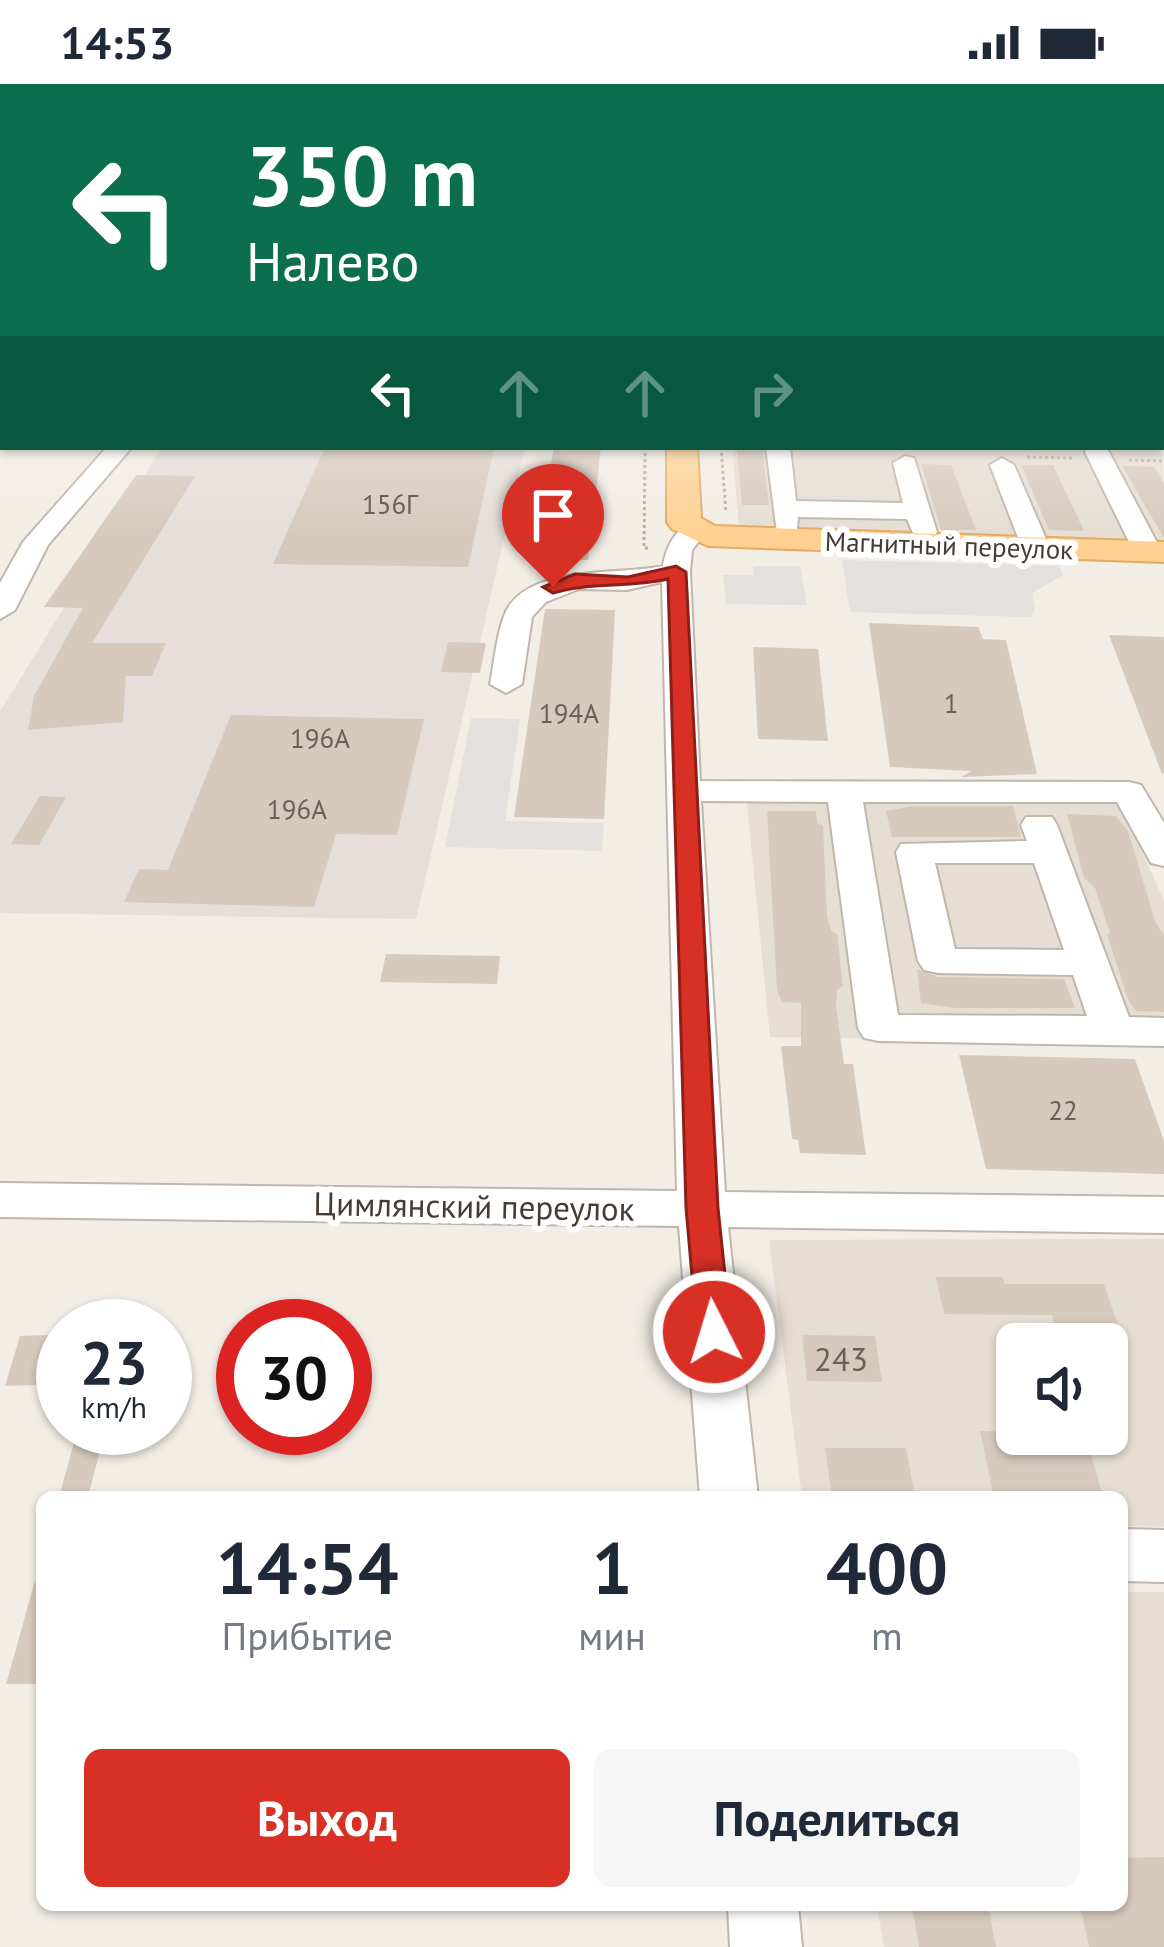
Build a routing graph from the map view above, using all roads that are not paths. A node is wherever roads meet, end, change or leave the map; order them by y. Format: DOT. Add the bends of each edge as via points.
graph roads {
  1 [pos="117,450"];
  2 [pos="682,450"];
  3 [pos="778,450"];
  4 [pos="1097,452"];
  5 [pos="905,464"];
  6 [pos="1002,465"];
  7 [pos="786,525"];
  8 [pos="923,528"];
  9 [pos="714,535"];
  10 [pos="1036,548"];
  11 [pos="1156,552"];
  12 [pos="676,572"];
  13 [pos="0,610"];
  14 [pos="506,684"];
  15 [pos="844,790"];
  16 [pos="685,791"];
  17 [pos="1027,792"];
  18 [pos="1049,852"];
  19 [pos="1164,855"];
  20 [pos="1089,963"];
  21 [pos="1113,1030"];
  22 [pos="1164,1032"];
  23 [pos="0,1200"];
  24 [pos="702,1208"];
  25 [pos="1164,1215"];
  26 [pos="728,1491"];
  27 [pos="1128,1556"];
  28 [pos="1164,1556"];
  29 [pos="763,1911"];
  30 [pos="766,1947"];
  1 -- 13 [label="street" via="36,542"];
  2 -- 9 [label="main road" via="684,522"];
  3 -- 7 [label="street"];
  4 -- 11 [label="street"];
  5 -- 8 [label="street"];
  6 -- 10 [label="street"];
  7 -- 8 [label="main road, Магнитный переулок"];
  7 -- 9 [label="main road, Магнитный переулок"];
  8 -- 10 [label="main road, Магнитный переулок"];
  9 -- 12 [label="street" via="679,549"];
  10 -- 11 [label="main road, Магнитный переулок"];
  12 -- 14 [label="street" via="628,582 575,580 536,596 518,615"];
  12 -- 16 [label="street"];
  15 -- 16 [label="street"];
  15 -- 17 [label="street"];
  15 -- 21 [label="street" via="880,1028"];
  16 -- 24 [label="street"];
  17 -- 18 [label="street"];
  17 -- 19 [label="street" via="1129,792"];
  18 -- 20 [label="street"];
  18 -- 20 [label="street" via="914,852 938,961"];
  20 -- 21 [label="street"];
  21 -- 22 [label="street"];
  23 -- 24 [label="street, Цимлянский переулок"];
  24 -- 25 [label="street, Цимлянский переулок"];
  24 -- 26 [label="street"];
  27 -- 28 [label="street"];
  29 -- 30 [label="street"];
}
